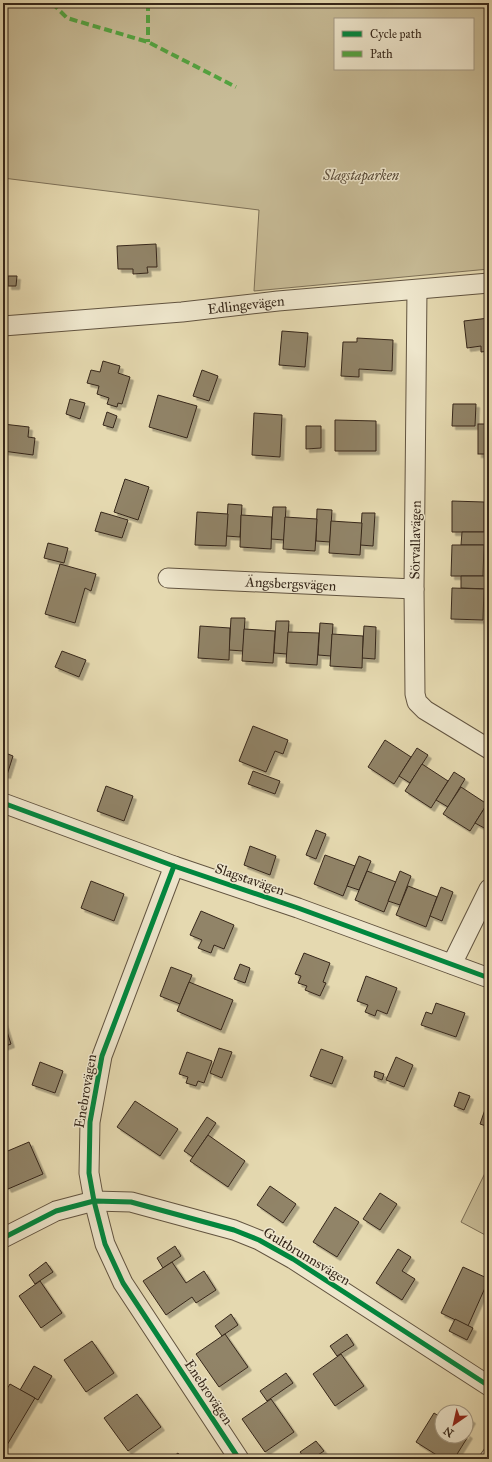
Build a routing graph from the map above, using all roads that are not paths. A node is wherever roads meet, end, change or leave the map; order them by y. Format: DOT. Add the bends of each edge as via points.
graph roads {
  1 [pos="489,283"];
  2 [pos="417,290"];
  3 [pos="3,326"];
  4 [pos="168,578"];
  5 [pos="414,589"];
  6 [pos="489,749"];
  7 [pos="3,803"];
  8 [pos="174,866"];
  9 [pos="489,889"];
  10 [pos="452,964"];
  11 [pos="489,978"];
  12 [pos="94,1201"];
  13 [pos="3,1238"];
  14 [pos="489,1386"];
  15 [pos="489,1452"];
  16 [pos="239,1459"];
  17 [pos="484,1459"];
  1 -- 2 [label="street, Edlingevägen"];
  2 -- 3 [label="street, Edlingevägen"];
  2 -- 5 [label="street, Sörvallavägen"];
  4 -- 5 [label="street, Ängsbergsvägen"];
  5 -- 6 [label="street, Sörvallavägen" via="417,702 425,710"];
  7 -- 8 [label="street, Slagstavägen"];
  8 -- 10 [label="street, Slagstavägen"];
  8 -- 12 [label="street, Enebrovägen" via="102,1056 93,1099 89,1145 89,1173"];
  9 -- 10 [label="street"];
  10 -- 11 [label="street, Slagstavägen"];
  12 -- 13 [label="street, Gultbrunnsvägen" via="56,1211"];
  12 -- 14 [label="street, Gultbrunnsvägen" via="131,1202 234,1230 259,1240 293,1259"];
  12 -- 16 [label="street, Enebrovägen" via="106,1244 123,1284"];
  15 -- 17 [label="lane"];
}
